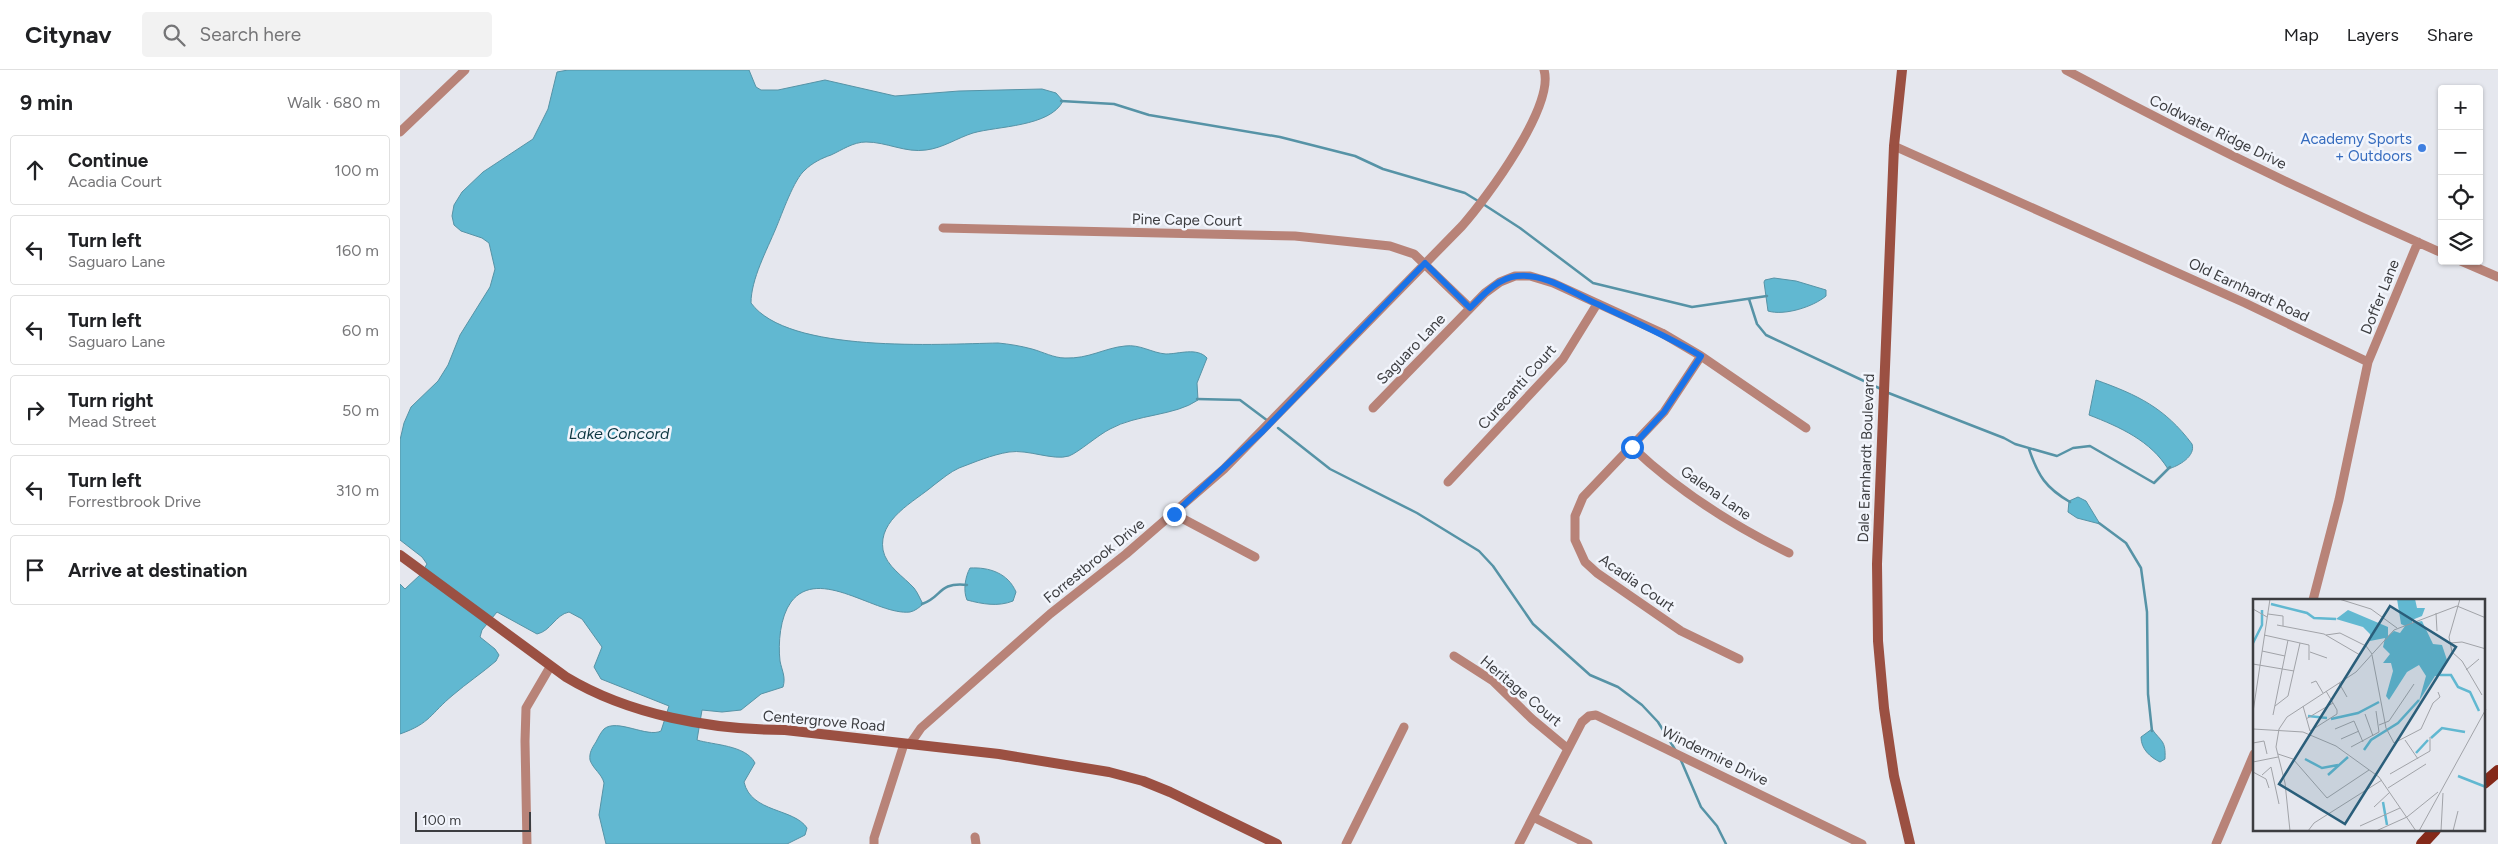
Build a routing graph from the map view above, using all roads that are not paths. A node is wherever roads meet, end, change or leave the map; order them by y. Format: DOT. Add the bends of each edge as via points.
graph roads {
  1 [pos="465,70"];
  2 [pos="1544,70"];
  3 [pos="1902,70"];
  4 [pos="2066,70"];
  5 [pos="400,132"];
  6 [pos="1894,146"];
  7 [pos="943,228"];
  8 [pos="2418,242"];
  9 [pos="2438,251"];
  10 [pos="1425,263"];
  11 [pos="2470,265"];
  12 [pos="2498,277"];
  13 [pos="1597,304"];
  14 [pos="1470,308"];
  15 [pos="1701,356"];
  16 [pos="2368,362"];
  17 [pos="1373,408"];
  18 [pos="1806,428"];
  19 [pos="1632,447"];
  20 [pos="1448,482"];
  21 [pos="1174,514"];
  22 [pos="1789,553"];
  23 [pos="401,555"];
  24 [pos="1255,557"];
  25 [pos="2313,599"];
  26 [pos="1454,656"];
  27 [pos="1739,659"];
  28 [pos="550,667"];
  29 [pos="1404,727"];
  30 [pos="907,744"];
  31 [pos="1568,749"];
  32 [pos="2253,756"];
  33 [pos="2498,771"];
  34 [pos="2486,781"];
  35 [pos="1533,817"];
  36 [pos="2433,832"];
  37 [pos="527,844"];
  38 [pos="874,844"];
  39 [pos="1277,844"];
  40 [pos="1346,844"];
  41 [pos="1519,844"];
  42 [pos="1588,844"];
  43 [pos="1862,844"];
  44 [pos="1910,844"];
  45 [pos="2216,844"];
  46 [pos="2422,844"];
  1 -- 5 [label="street"];
  2 -- 10 [label="street, Forrestbrook Drive" via="1546,86 1536,112 1493,188 1462,226"];
  3 -- 6 [label="street, Dale Earnhardt Boulevard"];
  4 -- 8 [label="street, Coldwater Ridge Drive" via="2338,208"];
  6 -- 16 [label="street, Old Earnhardt Road" via="2245,303"];
  6 -- 44 [label="street, Dale Earnhardt Boulevard" via="1877,564 1878,631 1888,737"];
  7 -- 10 [label="street, Pine Cape Court" via="1329,238 1404,249"];
  8 -- 9 [label="street, Coldwater Ridge Drive"];
  8 -- 16 [label="street, Doffer Lane"];
  10 -- 14 [label="street, Pine Cape Court"];
  10 -- 21 [label="street, Forrestbrook Drive" via="1257,438"];
  11 -- 12 [label="street"];
  13 -- 14 [label="street, Saguaro Lane" via="1553,283 1530,276 1515,276 1500,282"];
  13 -- 15 [label="street, Saguaro Lane" via="1662,333"];
  13 -- 20 [label="street, Curecanti Court" via="1563,359"];
  14 -- 17 [label="street, Saguaro Lane"];
  15 -- 18 [label="street, Saguaro Lane"];
  15 -- 19 [label="street, Acadia Court" via="1664,412"];
  16 -- 25 [label="street" via="2339,500"];
  19 -- 22 [label="street, Galena Lane" via="1653,466 1750,534"];
  19 -- 27 [label="street, Acadia Court" via="1583,497 1575,516 1575,540 1585,562 1681,630"];
  21 -- 24 [label="street"];
  21 -- 30 [label="street, Forrestbrook Drive" via="1050,614"];
  23 -- 28 [label="street, Centergrove Road"];
  26 -- 31 [label="street, Heritage Court" via="1493,681"];
  28 -- 30 [label="street, Centergrove Road" via="585,689 640,711 760,730"];
  28 -- 37 [label="street" via="526,708"];
  29 -- 40 [label="street"];
  30 -- 38 [label="street, Forrestbrook Drive"];
  30 -- 39 [label="street, Centergrove Road" via="1080,766 1144,781"];
  31 -- 35 [label="street, Windermire Drive"];
  31 -- 43 [label="street, Windermire Drive" via="1582,722 1589,716 1603,717"];
  32 -- 45 [label="street"];
  33 -- 34 [label="main road"];
  35 -- 41 [label="street, Windermire Drive"];
  35 -- 42 [label="street"];
  36 -- 46 [label="main road"];
}
